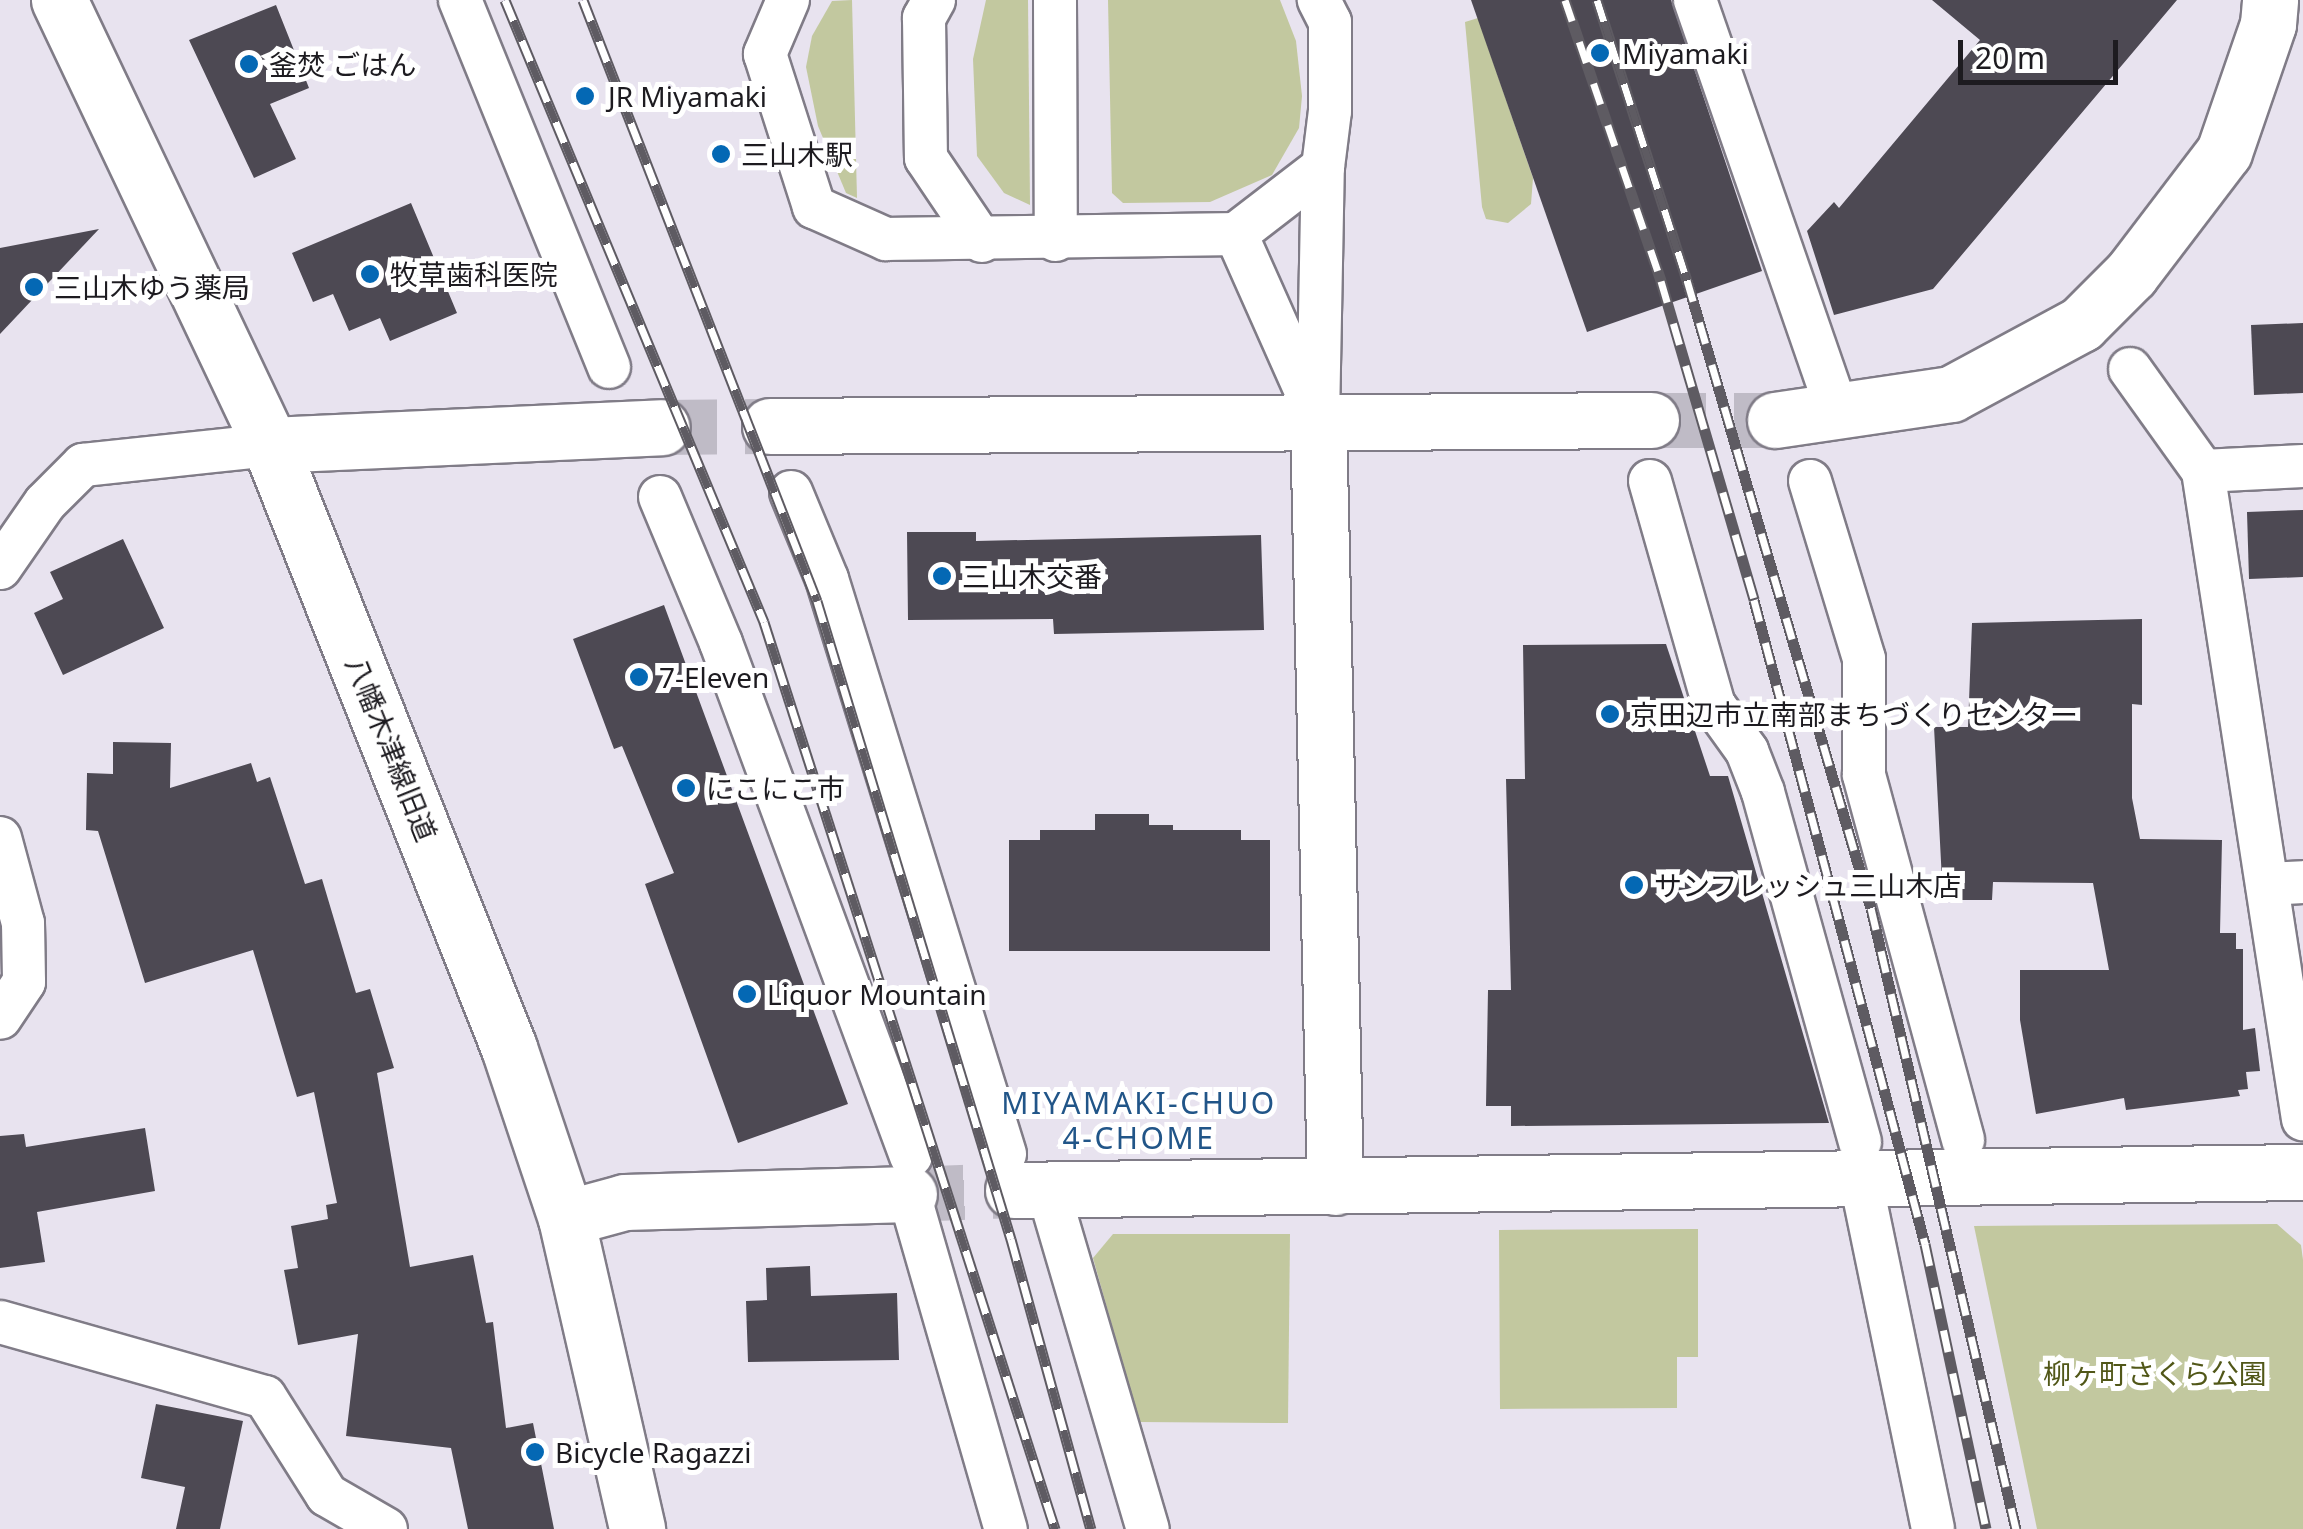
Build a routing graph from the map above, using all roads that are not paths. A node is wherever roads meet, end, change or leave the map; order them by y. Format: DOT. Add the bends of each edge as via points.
graph roads {
  1 [pos="59,0"];
  2 [pos="460,0"];
  3 [pos="788,0"];
  4 [pos="934,0"];
  5 [pos="1055,0"];
  6 [pos="1320,0"];
  7 [pos="1696,0"];
  8 [pos="2280,17"];
  9 [pos="1323,167"];
  10 [pos="1236,234"];
  11 [pos="1056,240"];
  12 [pos="982,241"];
  13 [pos="609,367"];
  14 [pos="2130,369"];
  15 [pos="1838,414"];
  16 [pos="1318,418"];
  17 [pos="1651,420"];
  18 [pos="1775,420"];
  19 [pos="770,426"];
  20 [pos="662,427"];
  21 [pos="270,445"];
  22 [pos="2303,466"];
  23 [pos="2203,471"];
  24 [pos="1650,480"];
  25 [pos="1810,482"];
  26 [pos="791,492"];
  27 [pos="660,497"];
  28 [pos="0,568"];
  29 [pos="0,838"];
  30 [pos="2285,883"];
  31 [pos="0,1018"];
  32 [pos="2303,1119"];
  33 [pos="1963,1140"];
  34 [pos="1861,1162"];
  35 [pos="2303,1172"];
  36 [pos="910,1175"];
  37 [pos="1022,1178"];
  38 [pos="1335,1186"];
  39 [pos="566,1218"];
  40 [pos="0,1322"];
  41 [pos="386,1529"];
  42 [pos="637,1529"];
  43 [pos="1006,1529"];
  44 [pos="1148,1529"];
  45 [pos="1933,1529"];
  1 -- 21 [label="street, 八幡木津線旧道"];
  2 -- 13 [label="street"];
  3 -- 12 [label="street" via="765,54 814,207 886,239"];
  4 -- 12 [label="street" via="924,18 926,158"];
  5 -- 11 [label="street"];
  6 -- 9 [label="street" via="1330,22"];
  7 -- 15 [label="street"];
  8 -- 15 [label="street" via="2224,152 2131,274 2081,324 1951,394"];
  9 -- 10 [label="street"];
  9 -- 16 [label="street"];
  10 -- 11 [label="street"];
  10 -- 16 [label="street"];
  11 -- 12 [label="street"];
  14 -- 23 [label="street"];
  15 -- 18 [label="street"];
  16 -- 17 [label="street"];
  16 -- 19 [label="street"];
  16 -- 38 [label="street"];
  20 -- 21 [label="street"];
  21 -- 28 [label="street" via="83,464 45,503"];
  21 -- 39 [label="street, 八幡木津線旧道" via="503,1030"];
  22 -- 23 [label="street"];
  23 -- 30 [label="street"];
  24 -- 34 [label="street" via="1714,705 1748,751 1764,792"];
  25 -- 33 [label="street" via="1864,658 1864,775"];
  26 -- 37 [label="street" via="827,579"];
  27 -- 36 [label="street" via="721,643"];
  29 -- 31 [label="street" via="23,924 24,982"];
  30 -- 32 [label="street"];
  34 -- 35 [label="street"];
  34 -- 38 [label="street"];
  34 -- 45 [label="street"];
  36 -- 39 [label="street" via="625,1202"];
  36 -- 43 [label="street"];
  37 -- 38 [label="street"];
  37 -- 44 [label="street"];
  39 -- 42 [label="street, 八幡木津線旧道"];
  40 -- 41 [label="street" via="265,1398 327,1495"];
}
